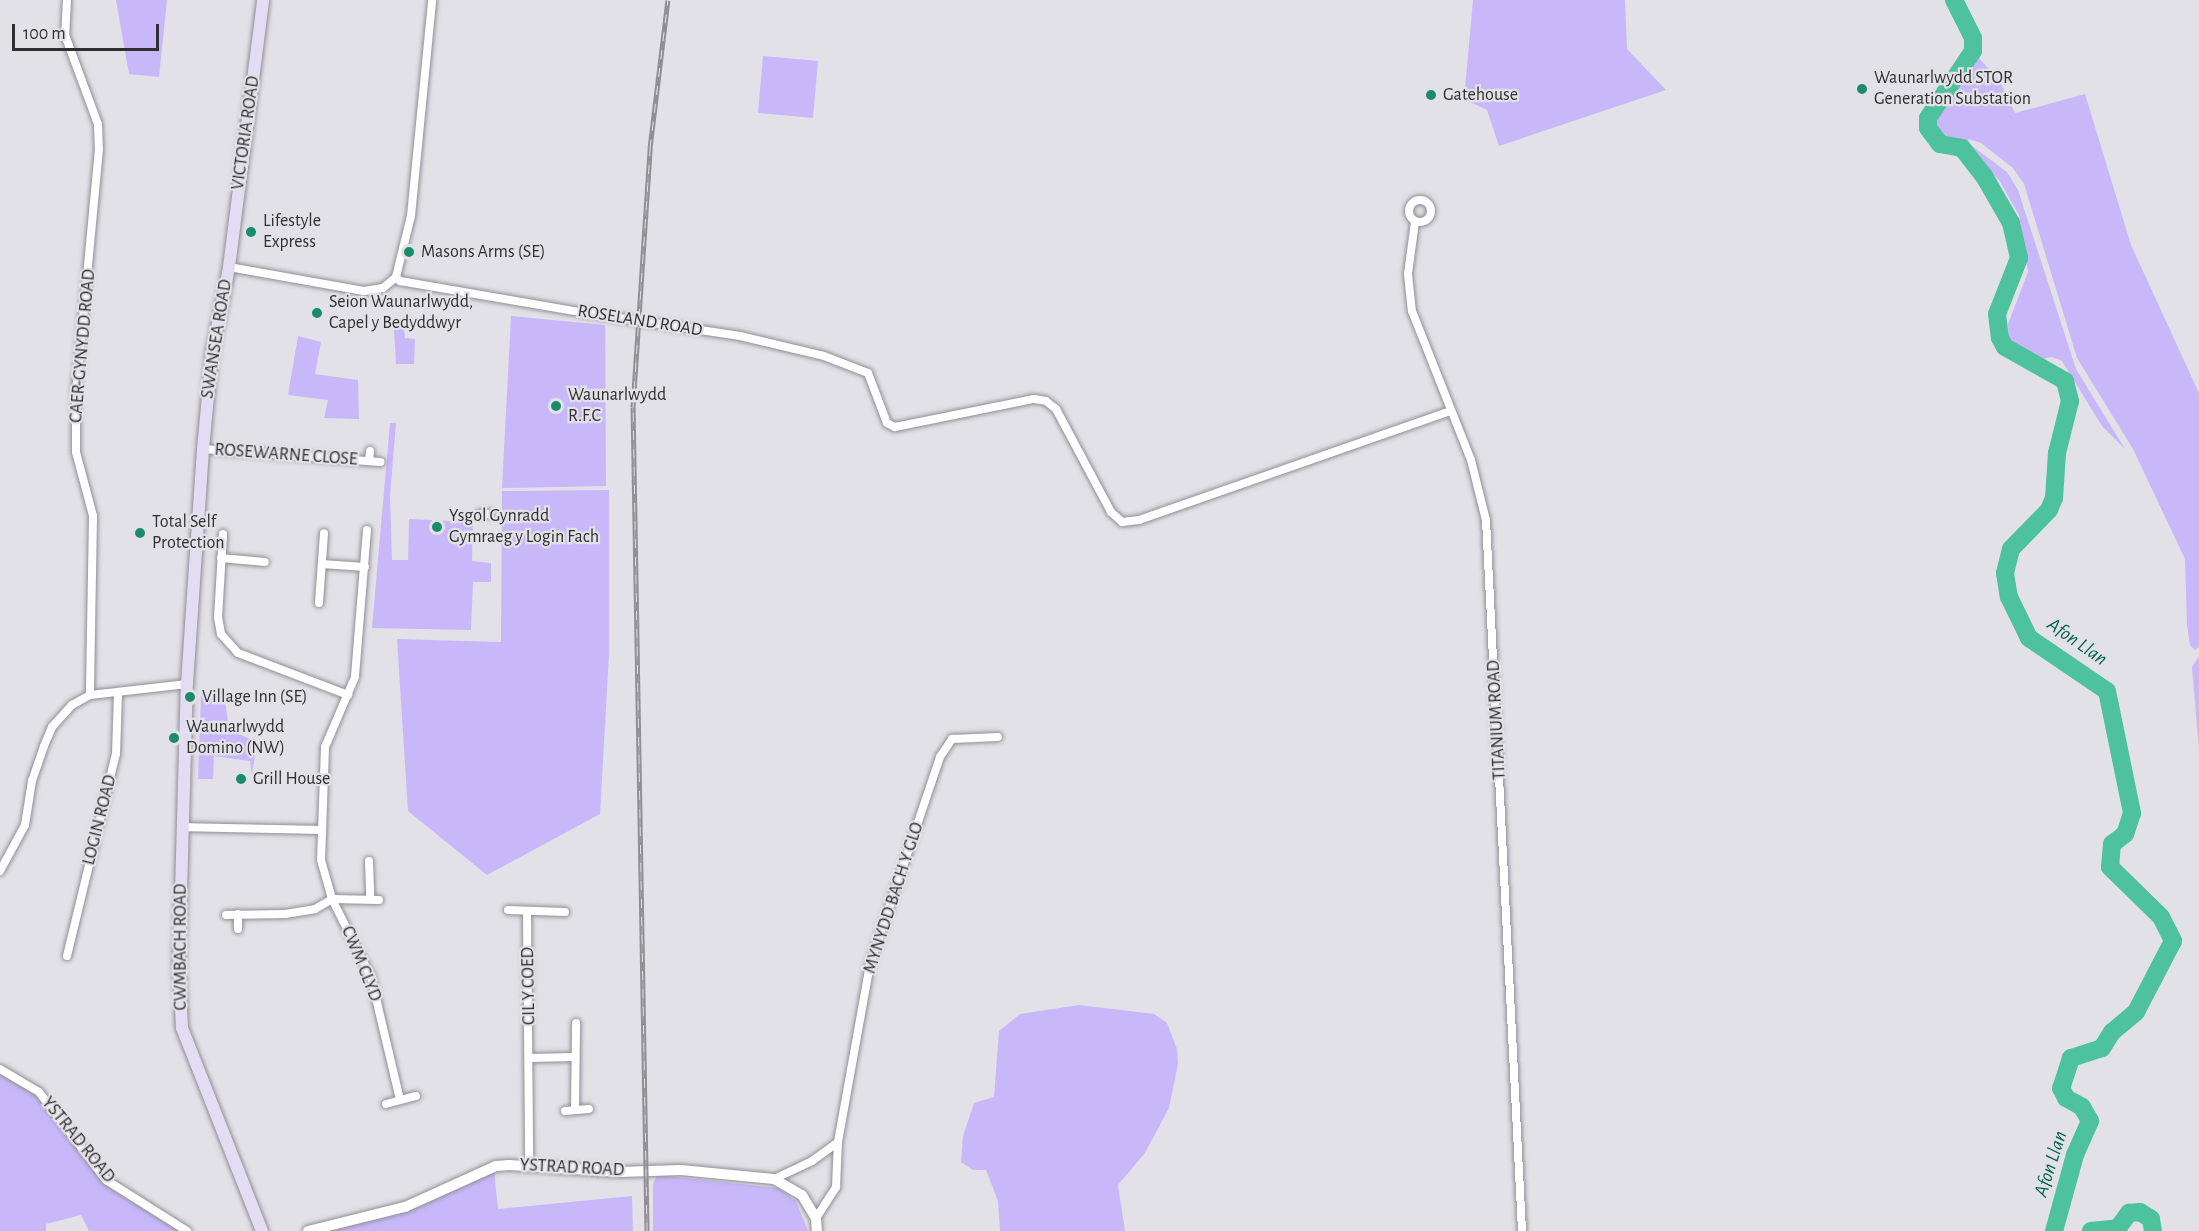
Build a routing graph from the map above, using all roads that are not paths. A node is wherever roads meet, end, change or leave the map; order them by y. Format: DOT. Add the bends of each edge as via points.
graph roads {
  1 [pos="66,0"];
  2 [pos="263,0"];
  3 [pos="432,0"];
  4 [pos="1415,222"];
  5 [pos="229,267"];
  6 [pos="396,277"];
  7 [pos="1451,411"];
  8 [pos="203,448"];
  9 [pos="381,462"];
  10 [pos="480,514"];
  11 [pos="490,514"];
  12 [pos="367,530"];
  13 [pos="324,533"];
  14 [pos="223,534"];
  15 [pos="221,558"];
  16 [pos="265,562"];
  17 [pos="321,564"];
  18 [pos="365,567"];
  19 [pos="319,603"];
  20 [pos="187,684"];
  21 [pos="118,694"];
  22 [pos="90,695"];
  23 [pos="348,695"];
  24 [pos="998,737"];
  25 [pos="181,827"];
  26 [pos="320,830"];
  27 [pos="369,861"];
  28 [pos="0,871"];
  29 [pos="332,899"];
  30 [pos="508,910"];
  31 [pos="565,912"];
  32 [pos="527,913"];
  33 [pos="238,914"];
  34 [pos="226,915"];
  35 [pos="238,930"];
  36 [pos="67,956"];
  37 [pos="576,1023"];
  38 [pos="574,1057"];
  39 [pos="530,1058"];
  40 [pos="0,1069"];
  41 [pos="416,1096"];
  42 [pos="400,1100"];
  43 [pos="386,1104"];
  44 [pos="590,1109"];
  45 [pos="576,1110"];
  46 [pos="565,1111"];
  47 [pos="838,1142"];
  48 [pos="529,1165"];
  49 [pos="774,1179"];
  50 [pos="816,1218"];
  51 [pos="187,1231"];
  52 [pos="262,1231"];
  53 [pos="308,1231"];
  54 [pos="817,1231"];
  55 [pos="1522,1231"];
  1 -- 22 [label="street, CAER-GYNYDD ROAD" via="65,35 98,124 99,149 76,391 76,452 93,516"];
  2 -- 5 [label="main road, VICTORIA ROAD"];
  3 -- 6 [label="street" via="411,216"];
  4 -- 7 [label="street, TITANIUM ROAD" via="1409,298"];
  5 -- 6 [label="street, SWANSEA ROAD" via="364,291 383,288"];
  5 -- 8 [label="main road, SWANSEA ROAD" via="212,354"];
  6 -- 7 [label="street, ROSELAND ROAD" via="400,281 586,313 740,336 824,356 868,373 887,423 895,427 1034,399 1046,401 1056,409 1111,512 1122,522 1139,520"];
  7 -- 55 [label="street, TITANIUM ROAD" via="1471,460 1486,520"];
  8 -- 9 [label="street, ROSEWARNE CLOSE" via="369,456"];
  8 -- 20 [label="main road, SWANSEA ROAD"];
  10 -- 11 [label="street"];
  12 -- 18 [label="street, CWM CLYD"];
  13 -- 17 [label="street"];
  14 -- 15 [label="street"];
  15 -- 16 [label="street"];
  15 -- 23 [label="street" via="221,634 238,653"];
  17 -- 18 [label="street"];
  17 -- 19 [label="street"];
  18 -- 23 [label="street, CWM CLYD" via="355,677"];
  20 -- 21 [label="street"];
  20 -- 25 [label="main road, CWMBACH ROAD"];
  21 -- 22 [label="street"];
  21 -- 36 [label="street, LOGIN ROAD" via="116,754 74,946"];
  22 -- 28 [label="street" via="72,705 52,727 32,781 25,825"];
  23 -- 26 [label="street, CWM CLYD" via="325,747"];
  24 -- 47 [label="street, MYNYDD BACH Y GLO" via="952,739 940,758 870,964"];
  25 -- 26 [label="street"];
  25 -- 52 [label="main road, CWMBACH ROAD" via="182,1028"];
  26 -- 29 [label="street, CWM CLYD" via="321,860"];
  27 -- 29 [label="street" via="375,898"];
  29 -- 33 [label="street" via="305,911"];
  29 -- 42 [label="street, CWM CLYD" via="371,977"];
  30 -- 32 [label="street"];
  31 -- 32 [label="street"];
  32 -- 39 [label="street, CIL Y COED"];
  33 -- 34 [label="street"];
  33 -- 35 [label="street"];
  37 -- 38 [label="street"];
  38 -- 39 [label="street"];
  38 -- 45 [label="street"];
  39 -- 48 [label="street, CIL Y COED"];
  40 -- 51 [label="street, YSTRAD ROAD" via="39,1092 106,1180"];
  41 -- 42 [label="street"];
  42 -- 43 [label="street"];
  44 -- 45 [label="street"];
  45 -- 46 [label="street"];
  47 -- 49 [label="street" via="812,1161"];
  47 -- 50 [label="street, MYNYDD BACH Y GLO" via="836,1187"];
  48 -- 49 [label="street, YSTRAD ROAD" via="619,1172 681,1170"];
  48 -- 53 [label="street, YSTRAD ROAD" via="496,1166 405,1207"];
  49 -- 50 [label="street, YSTRAD ROAD" via="794,1188"];
  50 -- 54 [label="street"];
}
